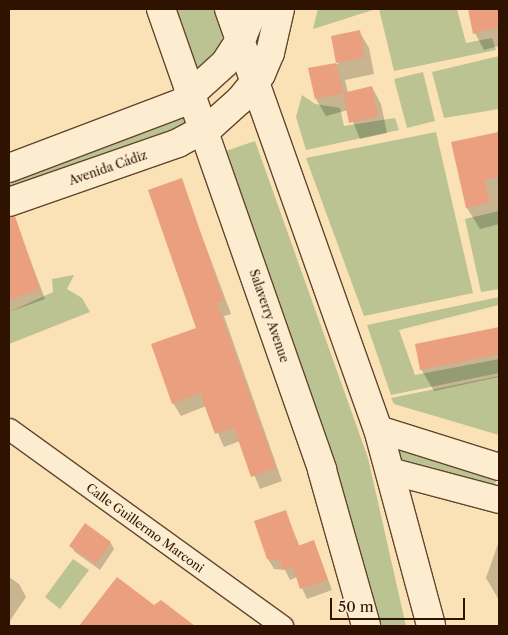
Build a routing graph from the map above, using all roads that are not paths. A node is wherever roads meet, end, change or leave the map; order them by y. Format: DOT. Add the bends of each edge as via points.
graph roads {
  1 [pos="161,9"];
  2 [pos="229,9"];
  3 [pos="254,9"];
  4 [pos="280,9"];
  5 [pos="240,41"];
  6 [pos="255,82"];
  7 [pos="193,95"];
  8 [pos="205,130"];
  9 [pos="9,168"];
  10 [pos="9,202"];
  11 [pos="9,429"];
  12 [pos="378,429"];
  13 [pos="499,467"];
  14 [pos="390,471"];
  15 [pos="499,500"];
  16 [pos="282,626"];
  17 [pos="366,626"];
  18 [pos="431,626"];
  1 -- 7 [label="main road, Salaverry Avenue"];
  2 -- 5 [label="main road"];
  3 -- 5 [label="main road"];
  4 -- 6 [label="main road, Avenida Cádiz" via="268,59"];
  5 -- 6 [label="main road"];
  5 -- 7 [label="main road" via="218,71"];
  6 -- 8 [label="main road, Avenida Cádiz" via="232,109"];
  6 -- 12 [label="main road"];
  7 -- 8 [label="main road, Salaverry Avenue"];
  7 -- 9 [label="main road" via="165,111"];
  8 -- 10 [label="main road, Avenida Cádiz" via="178,143"];
  8 -- 17 [label="main road, Salaverry Avenue" via="322,470"];
  11 -- 16 [label="street, Calle Guillermo Marconi"];
  12 -- 13 [label="street"];
  12 -- 14 [label="main road"];
  14 -- 15 [label="street"];
  14 -- 18 [label="main road"];
}
